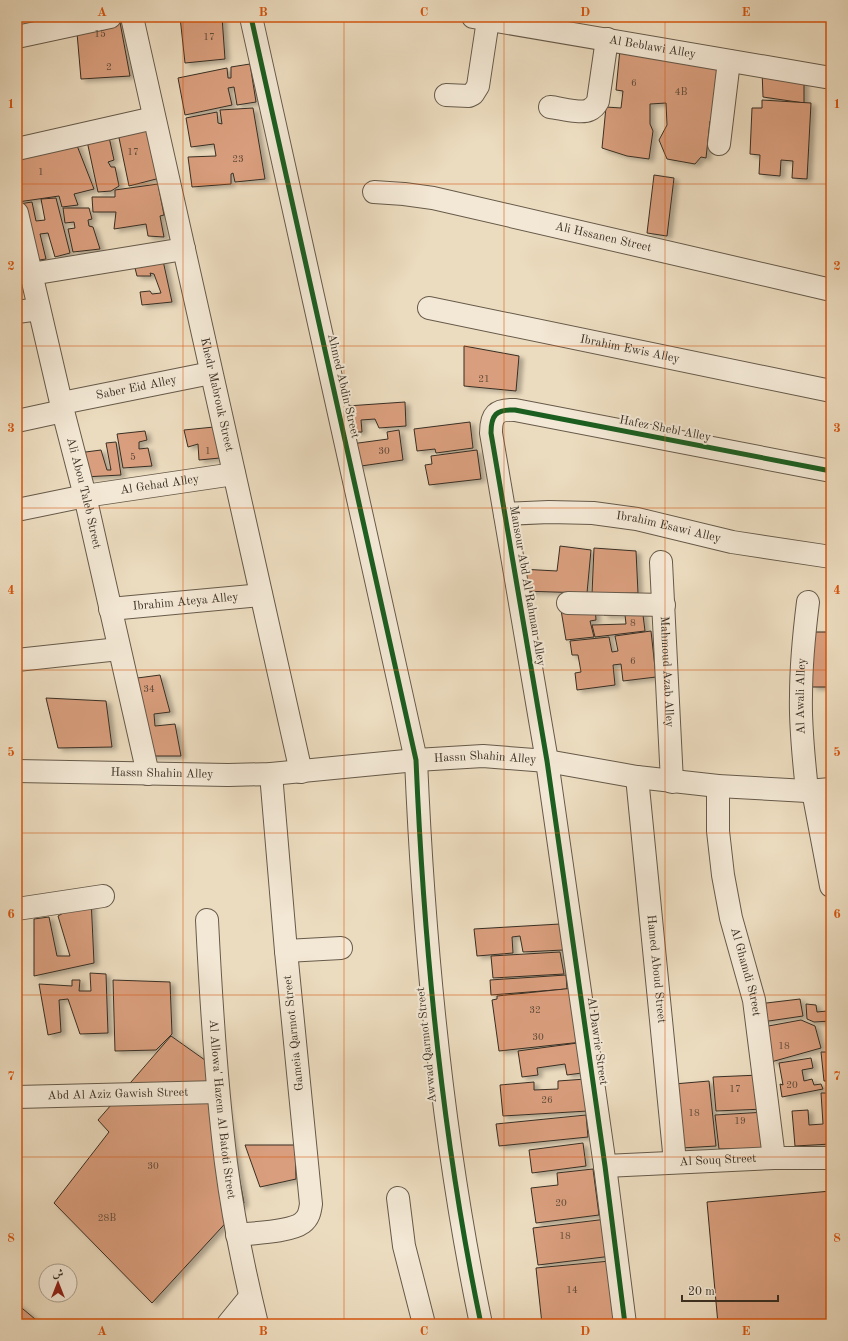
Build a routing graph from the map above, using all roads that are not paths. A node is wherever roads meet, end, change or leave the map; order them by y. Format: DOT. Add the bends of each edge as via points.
graph roads {
  1 [pos="110,17"];
  2 [pos="132,17"];
  3 [pos="251,17"];
  4 [pos="481,18"];
  5 [pos="17,37"];
  6 [pos="606,39"];
  7 [pos="729,61"];
  8 [pos="831,78"];
  9 [pos="446,95"];
  10 [pos="550,107"];
  11 [pos="154,118"];
  12 [pos="719,144"];
  13 [pos="17,149"];
  14 [pos="374,192"];
  15 [pos="17,213"];
  16 [pos="184,248"];
  17 [pos="31,274"];
  18 [pos="831,290"];
  19 [pos="429,308"];
  20 [pos="39,309"];
  21 [pos="17,312"];
  22 [pos="212,373"];
  23 [pos="831,391"];
  24 [pos="62,407"];
  25 [pos="496,414"];
  26 [pos="17,421"];
  27 [pos="831,471"];
  28 [pos="234,474"];
  29 [pos="85,496"];
  30 [pos="17,510"];
  31 [pos="505,514"];
  32 [pos="831,557"];
  33 [pos="661,562"];
  34 [pos="261,595"];
  35 [pos="808,602"];
  36 [pos="568,603"];
  37 [pos="664,605"];
  38 [pos="110,609"];
  39 [pos="119,649"];
  40 [pos="17,660"];
  41 [pos="416,760"];
  42 [pos="547,761"];
  43 [pos="17,772"];
  44 [pos="301,772"];
  45 [pos="148,774"];
  46 [pos="271,774"];
  47 [pos="637,777"];
  48 [pos="672,782"];
  49 [pos="718,786"];
  50 [pos="817,790"];
  51 [pos="831,886"];
  52 [pos="103,896"];
  53 [pos="17,909"];
  54 [pos="207,920"];
  55 [pos="340,948"];
  56 [pos="286,951"];
  57 [pos="218,1092"];
  58 [pos="17,1097"];
  59 [pos="774,1158"];
  60 [pos="831,1158"];
  61 [pos="675,1162"];
  62 [pos="605,1166"];
  63 [pos="398,1198"];
  64 [pos="237,1235"];
  65 [pos="250,1297"];
  66 [pos="228,1324"];
  67 [pos="257,1324"];
  68 [pos="424,1324"];
  69 [pos="481,1324"];
  70 [pos="625,1324"];
  1 -- 5 [label="street"];
  2 -- 11 [label="street, Khedr Mabrouk Street"];
  3 -- 41 [label="street, Ahmed Abdin Street"];
  4 -- 6 [label="street, Al Beblawi Alley"];
  4 -- 9 [label="street" via="478,86 469,96"];
  6 -- 7 [label="street, Al Beblawi Alley"];
  6 -- 10 [label="street" via="596,105 585,111"];
  7 -- 8 [label="street, Al Beblawi Alley"];
  7 -- 12 [label="street"];
  11 -- 13 [label="street"];
  11 -- 16 [label="street, Khedr Mabrouk Street"];
  14 -- 18 [label="street, Ali Hssanen Street" via="433,198"];
  15 -- 17 [label="street, Ali Abou Taleb Street"];
  16 -- 17 [label="street"];
  16 -- 22 [label="street, Khedr Mabrouk Street"];
  17 -- 20 [label="street, Ali Abou Taleb Street"];
  19 -- 23 [label="street, Ibrahim Ewis Alley"];
  20 -- 21 [label="street"];
  20 -- 24 [label="street, Ali Abou Taleb Street"];
  22 -- 24 [label="street, Saber Eid Alley"];
  22 -- 28 [label="street, Khedr Mabrouk Street"];
  24 -- 26 [label="street, Saber Eid Alley"];
  24 -- 29 [label="street, Ali Abou Taleb Street"];
  25 -- 27 [label="street, Hafez Shebl Alley" via="504,410 515,410"];
  25 -- 31 [label="street, Mansour Abd Al Rahman Alley" via="491,423 491,433"];
  28 -- 29 [label="street, Al Gehad Alley"];
  28 -- 34 [label="street, Khedr Mabrouk Street"];
  29 -- 30 [label="street, Al Gehad Alley"];
  29 -- 38 [label="street, Ali Abou Taleb Street"];
  31 -- 32 [label="street, Ibrahim Esawi Alley" via="593,513 637,519 732,542"];
  31 -- 42 [label="street, Mansour Abd Al Rahman Alley"];
  33 -- 37 [label="street, Mahmoud Azab Alley"];
  34 -- 38 [label="street, Ibrahim Ateya Alley"];
  34 -- 44 [label="street, Khedr Mabrouk Street"];
  35 -- 50 [label="street, Al Awali Alley" via="802,649 802,744"];
  36 -- 37 [label="street"];
  37 -- 48 [label="street, Mahmoud Azab Alley"];
  38 -- 39 [label="street, Ali Abou Taleb Street"];
  39 -- 40 [label="street"];
  39 -- 45 [label="street, Ali Abou Taleb Street"];
  41 -- 42 [label="street, Hassn Shahin Alley" via="483,756"];
  41 -- 44 [label="street, Hassn Shahin Alley"];
  41 -- 69 [label="street, Awwad Qarmot Street" via="424,913 435,1036 461,1218"];
  42 -- 47 [label="street, Hassn Shahin Alley"];
  42 -- 62 [label="street, Al Dawrie Street"];
  43 -- 45 [label="street, Hassn Shahin Alley"];
  44 -- 46 [label="street, Hassn Shahin Alley"];
  45 -- 46 [label="street, Hassn Shahin Alley"];
  46 -- 56 [label="street, Gameia Qarmot Street"];
  47 -- 48 [label="street, Hassn Shahin Alley"];
  47 -- 61 [label="street, Hamed Aboud Street"];
  48 -- 49 [label="street, Hassn Shahin Alley"];
  49 -- 50 [label="street, Hassn Shahin Alley"];
  49 -- 59 [label="street, Al Ghamdi Street" via="718,831 723,874 733,925 754,1000"];
  50 -- 51 [label="street, Al Awali Alley"];
  52 -- 53 [label="street"];
  54 -- 57 [label="street, Al Allowa' Hazem Al Batoti Street"];
  55 -- 56 [label="street"];
  56 -- 64 [label="street, Gameia Qarmot Street" via="311,1204 309,1214 294,1228"];
  57 -- 58 [label="street, Abd Al Aziz Gawish Street"];
  57 -- 64 [label="street, Al Allowa' Hazem Al Batoti Street"];
  59 -- 60 [label="street, Al Souq Street"];
  59 -- 61 [label="street, Al Souq Street"];
  61 -- 62 [label="street, Al Souq Street"];
  62 -- 70 [label="street, Al Dawrie Street"];
  63 -- 68 [label="street" via="404,1246"];
  64 -- 65 [label="street, Al Allowa' Hazem Al Batoti Street"];
  65 -- 66 [label="street"];
  65 -- 67 [label="street, Al Allowa' Hazem Al Batoti Street"];
}
